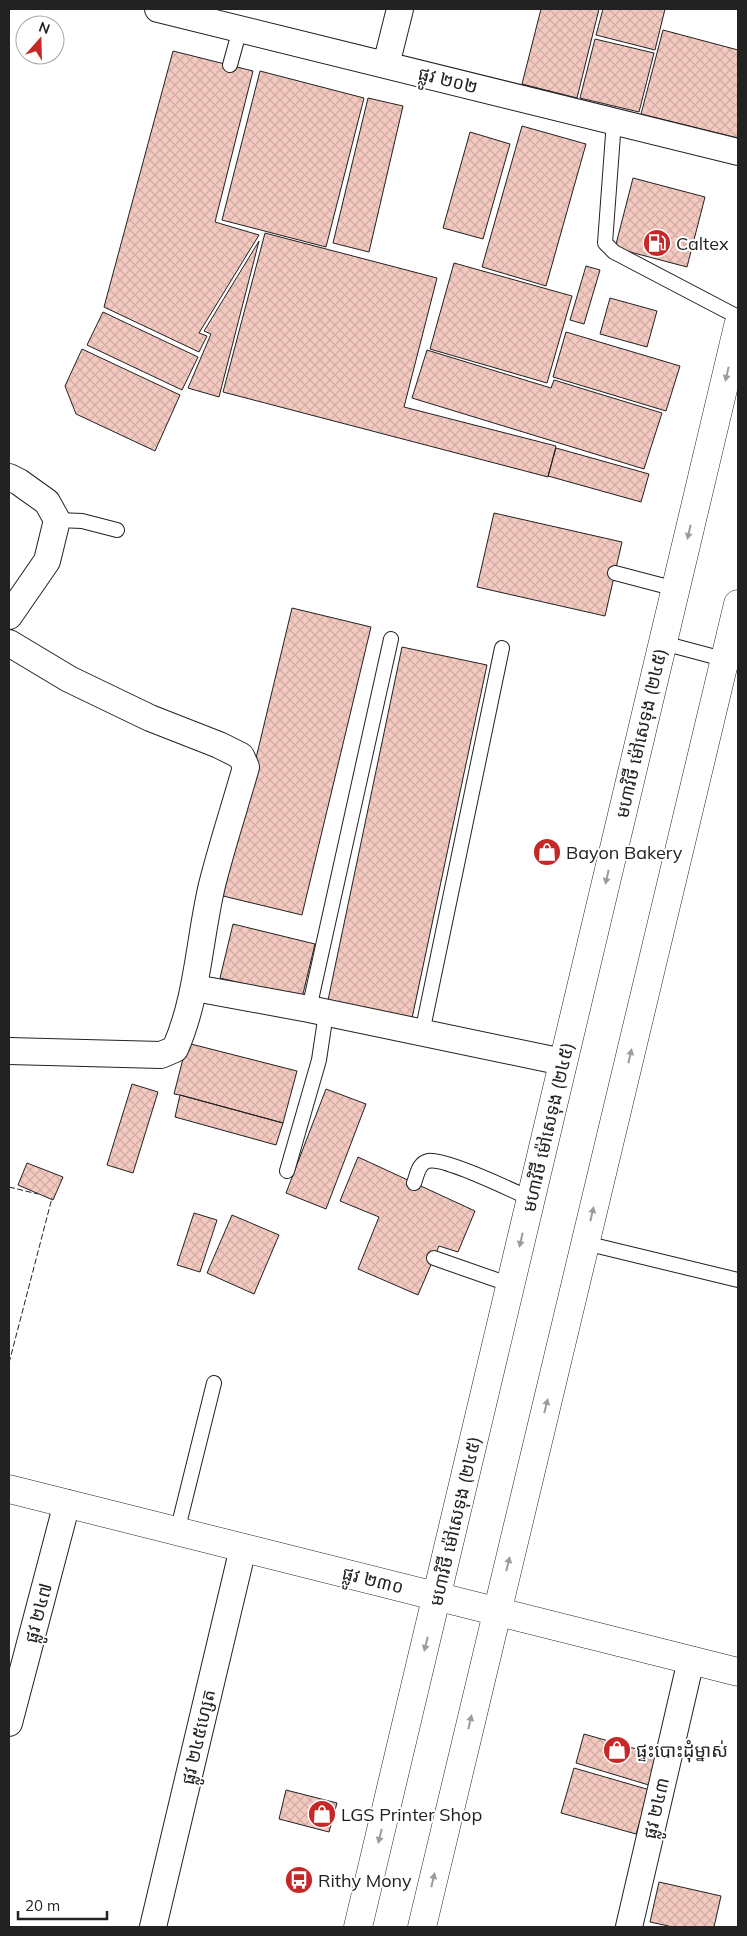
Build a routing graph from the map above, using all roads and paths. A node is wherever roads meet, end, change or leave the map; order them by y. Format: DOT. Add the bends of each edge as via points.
graph roads {
  1 [pos="158,9"];
  2 [pos="400,9"];
  3 [pos="240,29"];
  4 [pos="230,65"];
  5 [pos="386,65"];
  6 [pos="614,121"];
  7 [pos="738,152"];
  8 [pos="738,317"];
  9 [pos="738,326"];
  10 [pos="9,478"];
  11 [pos="57,520"];
  12 [pos="117,530"];
  13 [pos="615,573"];
  14 [pos="676,589"];
  15 [pos="738,604"];
  16 [pos="9,616"];
  17 [pos="391,639"];
  18 [pos="9,643"];
  19 [pos="663,643"];
  20 [pos="502,648"];
  21 [pos="732,661"];
  22 [pos="195,988"];
  23 [pos="318,1011"];
  24 [pos="422,1033"];
  25 [pos="9,1051"];
  26 [pos="563,1062"];
  27 [pos="287,1171"];
  28 [pos="414,1184"];
  29 [pos="531,1199"];
  30 [pos="585,1243"];
  31 [pos="434,1258"];
  32 [pos="738,1280"];
  33 [pos="510,1285"];
  34 [pos="214,1383"];
  35 [pos="9,1489"];
  36 [pos="67,1503"];
  37 [pos="177,1532"];
  38 [pos="243,1548"];
  39 [pos="438,1597"];
  40 [pos="496,1611"];
  41 [pos="691,1660"];
  42 [pos="738,1672"];
  43 [pos="9,1723"];
  44 [pos="153,1927"];
  45 [pos="358,1927"];
  46 [pos="422,1927"];
  47 [pos="629,1927"];
  1 -- 3 [label="street, ផ្លូវ ២០២"];
  2 -- 5 [label="street"];
  3 -- 4 [label="lane"];
  3 -- 5 [label="street, ផ្លូវ ២០២"];
  5 -- 6 [label="street, ផ្លូវ ២០២"];
  6 -- 7 [label="street, ផ្លូវ ២០២"];
  6 -- 8 [label="lane" via="604,243 614,252"];
  9 -- 14 [label="main road, មហាវិថី ម៉ៅសេទុង (២៤៥), one-way"];
  10 -- 11 [label="street" via="47,502"];
  11 -- 12 [label="lane" via="82,521"];
  11 -- 16 [label="street" via="47,561"];
  13 -- 14 [label="lane"];
  14 -- 19 [label="main road, មហាវិថី ម៉ៅសេទុង (២៤៥)"];
  15 -- 21 [label="main road"];
  17 -- 23 [label="lane"];
  18 -- 22 [label="street" via="150,718 241,756 246,767 212,886"];
  19 -- 21 [label="lane"];
  19 -- 26 [label="main road, មហាវិថី ម៉ៅសេទុង (២៤៥), one-way"];
  20 -- 24 [label="lane"];
  30 -- 21 [label="main road, one-way"];
  22 -- 23 [label="street"];
  22 -- 25 [label="street" via="175,1049 161,1055"];
  23 -- 24 [label="street"];
  23 -- 27 [label="lane" via="319,1060"];
  24 -- 26 [label="street"];
  26 -- 29 [label="main road, មហាវិថី ម៉ៅសេទុង (២៤៥)"];
  28 -- 29 [label="lane" via="421,1165 428,1161 443,1162"];
  29 -- 33 [label="main road, មហាវិថី ម៉ៅសេទុង (២៤៥), one-way"];
  30 -- 32 [label="lane"];
  40 -- 30 [label="main road, one-way"];
  31 -- 33 [label="lane"];
  33 -- 39 [label="main road, មហាវិថី ម៉ៅសេទុង (២៤៥)"];
  34 -- 37 [label="lane"];
  35 -- 36 [label="main road, ផ្លូវ ២៣០"];
  36 -- 37 [label="main road, ផ្លូវ ២៣០"];
  36 -- 43 [label="street, ផ្លូវ ២៤៧"];
  37 -- 38 [label="main road, ផ្លូវ ២៣០"];
  38 -- 39 [label="main road, ផ្លូវ ២៣០"];
  38 -- 44 [label="street, ផ្លូវ ២៤៥ហ្សេត"];
  39 -- 40 [label="main road, ផ្លូវ ២៣០"];
  39 -- 45 [label="main road, មហាវិថី ម៉ៅសេទុង (២៤៥), one-way"];
  40 -- 41 [label="main road, ផ្លូវ ២៣០"];
  46 -- 40 [label="main road, one-way"];
  41 -- 42 [label="main road, ផ្លូវ ២៣០"];
  41 -- 47 [label="street, ផ្លូវ ២៤៣"];
}
